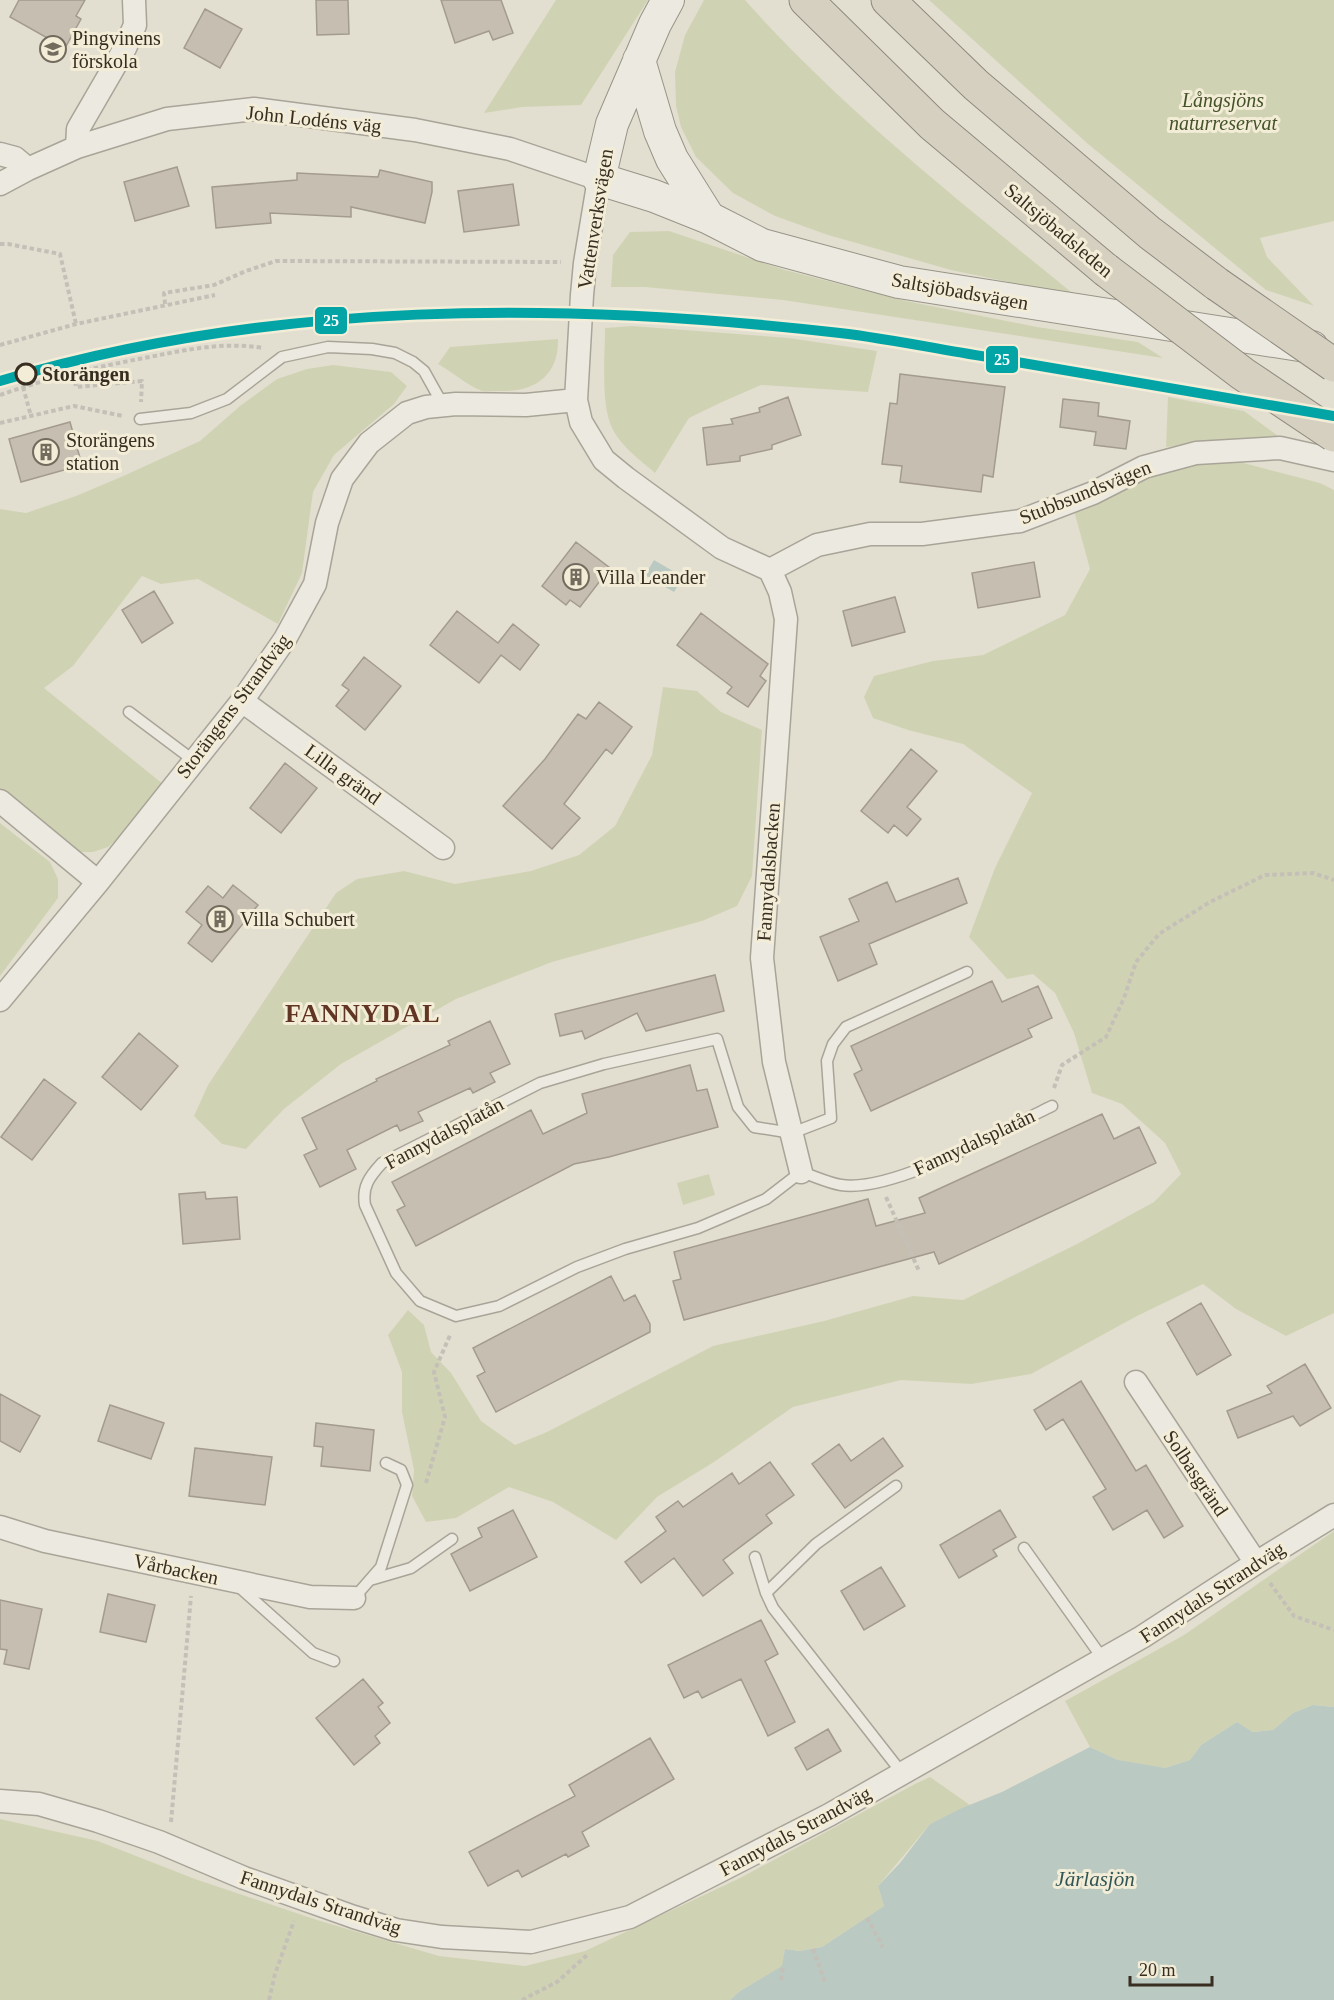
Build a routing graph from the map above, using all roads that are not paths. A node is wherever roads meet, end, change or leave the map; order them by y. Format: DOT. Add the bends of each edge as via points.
graph roads {
  1 [pos="134,0"];
  2 [pos="668,0"];
  3 [pos="806,0"];
  4 [pos="888,0"];
  5 [pos="639,60"];
  6 [pos="77,147"];
  7 [pos="0,154"];
  8 [pos="28,169"];
  9 [pos="599,179"];
  10 [pos="0,184"];
  11 [pos="709,218"];
  12 [pos="1334,351"];
  13 [pos="1334,365"];
  14 [pos="576,400"];
  15 [pos="443,405"];
  16 [pos="140,419"];
  17 [pos="1334,435"];
  18 [pos="1334,460"];
  19 [pos="770,570"];
  20 [pos="242,701"];
  21 [pos="129,712"];
  22 [pos="193,760"];
  23 [pos="0,801"];
  24 [pos="443,848"];
  25 [pos="98,882"];
  26 [pos="967,972"];
  27 [pos="0,1000"];
  28 [pos="1052,1106"];
  29 [pos="792,1133"];
  30 [pos="801,1172"];
  31 [pos="1136,1382"];
  32 [pos="386,1463"];
  33 [pos="896,1486"];
  34 [pos="1334,1515"];
  35 [pos="0,1527"];
  36 [pos="452,1539"];
  37 [pos="1024,1548"];
  38 [pos="755,1557"];
  39 [pos="1256,1563"];
  40 [pos="370,1580"];
  41 [pos="234,1581"];
  42 [pos="766,1593"];
  43 [pos="354,1598"];
  44 [pos="1103,1659"];
  45 [pos="334,1661"];
  46 [pos="902,1773"];
  47 [pos="0,1801"];
  1 -- 6 [label="street" via="135,25 78,129"];
  2 -- 5 [label="street, Vattenverksvägen"];
  3 -- 17 [label="highway, Saltsjöbadsleden, bridge" via="932,124 1106,270 1243,374"];
  4 -- 13 [label="highway, bridge" via="976,85 1150,233"];
  5 -- 9 [label="street, Vattenverksvägen" via="612,124"];
  5 -- 11 [label="street" via="672,159"];
  6 -- 8 [label="street, John Lodéns väg"];
  6 -- 9 [label="street, John Lodéns väg" via="167,119 254,109 415,130 510,149"];
  7 -- 8 [label="street" via="15,158"];
  8 -- 10 [label="street, John Lodéns väg"];
  9 -- 11 [label="street, Saltsjöbadsvägen"];
  9 -- 14 [label="street, Vattenverksvägen" via="585,263"];
  11 -- 12 [label="street, Saltsjöbadsvägen" via="762,245 899,282"];
  14 -- 15 [label="street, Storängens Strandväg" via="526,405"];
  14 -- 19 [label="street, Vattenverksvägen" via="581,422 604,459 722,548"];
  15 -- 16 [label="lane" via="424,371 413,362 395,353 328,347 282,357 227,399 191,413"];
  15 -- 20 [label="street, Storängens Strandväg" via="407,413 369,443 342,479 327,523 315,584 285,639"];
  18 -- 19 [label="street, Stubbsundsvägen" via="1280,448 1196,453 1144,467 1093,493 1020,521 838,540 817,545"];
  19 -- 29 [label="street, Fannydalsbacken" via="786,619 762,958 774,1062"];
  20 -- 22 [label="street, Storängens Strandväg"];
  20 -- 24 [label="street, Lilla gränd"];
  21 -- 22 [label="lane"];
  22 -- 25 [label="street, Storängens Strandväg"];
  23 -- 25 [label="street"];
  25 -- 27 [label="street, Storängens Strandväg"];
  26 -- 29 [label="lane" via="846,1027 833,1044 827,1061 831,1118"];
  28 -- 30 [label="lane, Fannydalsplatån" via="923,1169 879,1182 841,1185"];
  29 -- 30 [label="street, Fannydalsbacken"];
  29 -- 30 [label="lane, Fannydalsplatån" via="754,1127 738,1107 717,1039 540,1083 381,1163 365,1185 363,1195 396,1273 420,1301 456,1316 499,1306 577,1267 698,1228 766,1199"];
  31 -- 39 [label="street, Solbasgränd"];
  32 -- 40 [label="lane" via="401,1470 407,1485 381,1567"];
  33 -- 42 [label="lane" via="816,1544"];
  34 -- 39 [label="street, Fannydals Strandväg"];
  35 -- 41 [label="street, Vårbacken" via="45,1541"];
  36 -- 40 [label="lane" via="411,1568"];
  37 -- 44 [label="lane"];
  38 -- 42 [label="lane"];
  39 -- 44 [label="street, Fannydals Strandväg"];
  40 -- 43 [label="lane"];
  41 -- 43 [label="street, Vårbacken" via="310,1597"];
  41 -- 45 [label="lane" via="313,1653"];
  42 -- 46 [label="lane" via="773,1608"];
  44 -- 46 [label="street, Fannydals Strandväg"];
  46 -- 47 [label="street, Fannydals Strandväg" via="630,1917 531,1942 396,1930 244,1878 98,1821 39,1804"];
}
